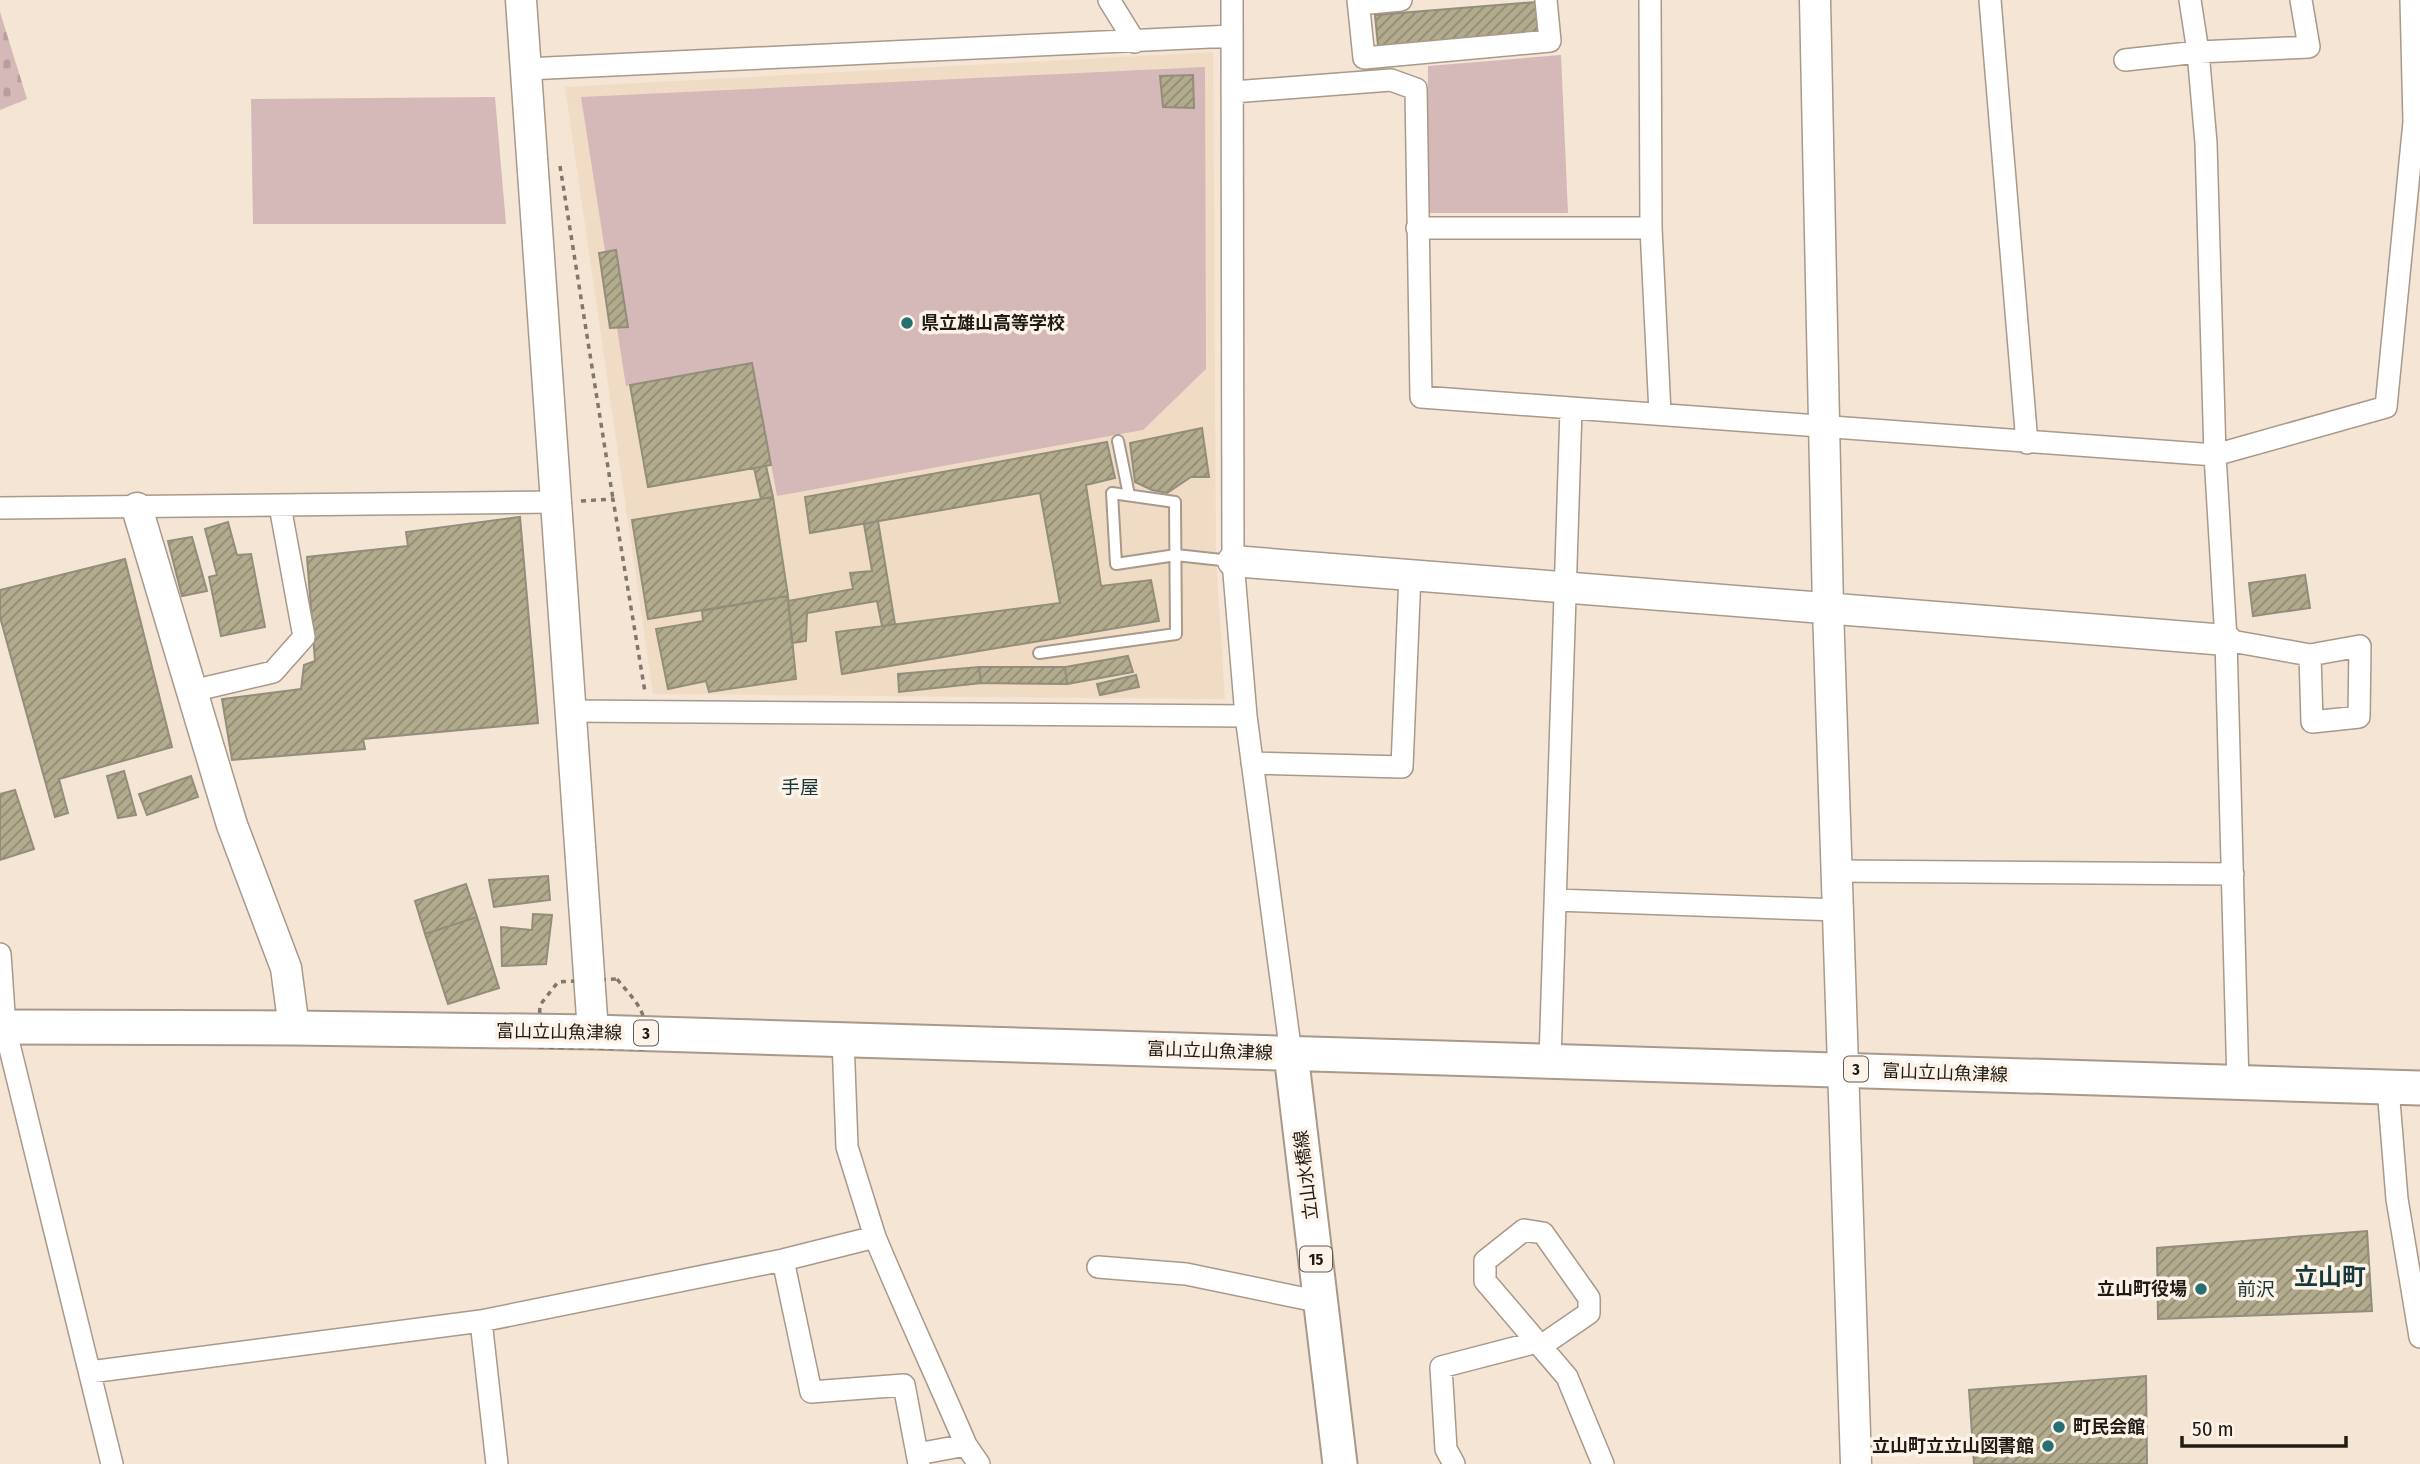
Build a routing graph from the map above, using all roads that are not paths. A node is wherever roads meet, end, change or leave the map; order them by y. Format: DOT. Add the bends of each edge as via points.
graph roads {
  1 [pos="521,0"];
  2 [pos="1109,0"];
  3 [pos="1232,0"];
  4 [pos="1401,0"];
  5 [pos="1546,0"];
  6 [pos="1650,0"];
  7 [pos="1815,0"];
  8 [pos="1990,0"];
  9 [pos="2190,0"];
  10 [pos="2301,0"];
  11 [pos="2411,0"];
  12 [pos="1358,2"];
  13 [pos="1232,36"];
  14 [pos="1135,42"];
  15 [pos="2198,52"];
  16 [pos="2125,60"];
  17 [pos="526,69"];
  18 [pos="1233,92"];
  19 [pos="1417,228"];
  20 [pos="1651,228"];
  21 [pos="1572,410"];
  22 [pos="1660,413"];
  23 [pos="1825,427"];
  24 [pos="1118,441"];
  25 [pos="2027,443"];
  26 [pos="2215,455"];
  27 [pos="1129,495"];
  28 [pos="567,502"];
  29 [pos="280,506"];
  30 [pos="0,508"];
  31 [pos="137,508"];
  32 [pos="1176,555"];
  33 [pos="1233,561"];
  34 [pos="1410,574"];
  35 [pos="1565,588"];
  36 [pos="1828,608"];
  37 [pos="2226,640"];
  38 [pos="1039,653"];
  39 [pos="2310,654"];
  40 [pos="192,691"];
  41 [pos="570,711"];
  42 [pos="1246,716"];
  43 [pos="1252,763"];
  44 [pos="1837,871"];
  45 [pos="2233,874"];
  46 [pos="1556,900"];
  47 [pos="1838,910"];
  48 [pos="0,954"];
  49 [pos="2,1028"];
  50 [pos="294,1028"];
  51 [pos="593,1032"];
  52 [pos="843,1039"];
  53 [pos="1291,1054"];
  54 [pos="1550,1060"];
  55 [pos="1842,1069"];
  56 [pos="2238,1084"];
  57 [pos="2404,1088"];
  58 [pos="874,1237"];
  59 [pos="783,1260"];
  60 [pos="1098,1267"];
  61 [pos="1321,1302"];
  62 [pos="481,1321"];
  63 [pos="2420,1337"];
  64 [pos="1539,1344"];
  65 [pos="90,1371"];
  66 [pos="966,1445"];
  67 [pos="918,1459"];
  68 [pos="112,1464"];
  69 [pos="497,1464"];
  70 [pos="979,1464"];
  71 [pos="1340,1464"];
  72 [pos="1454,1464"];
  73 [pos="1603,1464"];
  74 [pos="1856,1464"];
  1 -- 17 [label="street"];
  2 -- 14 [label="street"];
  3 -- 13 [label="street"];
  4 -- 12 [label="street"];
  5 -- 12 [label="street" via="1550,41 1364,58"];
  6 -- 20 [label="street"];
  7 -- 23 [label="street"];
  8 -- 25 [label="street"];
  9 -- 15 [label="street"];
  10 -- 15 [label="street" via="2309,47"];
  11 -- 26 [label="street" via="2414,122 2386,407"];
  13 -- 14 [label="street"];
  13 -- 18 [label="street"];
  14 -- 17 [label="street"];
  15 -- 16 [label="street"];
  15 -- 26 [label="street" via="2206,143"];
  17 -- 28 [label="street"];
  18 -- 19 [label="street" via="1391,80 1416,89"];
  18 -- 33 [label="street"];
  19 -- 20 [label="street"];
  19 -- 21 [label="street" via="1421,397"];
  20 -- 22 [label="street"];
  21 -- 22 [label="street"];
  21 -- 35 [label="street"];
  22 -- 23 [label="street"];
  23 -- 25 [label="street"];
  23 -- 36 [label="street"];
  24 -- 27 [label="lane"];
  25 -- 26 [label="street"];
  26 -- 37 [label="street"];
  27 -- 32 [label="lane" via="1175,502"];
  27 -- 32 [label="lane" via="1112,493 1116,564"];
  28 -- 29 [label="street"];
  28 -- 41 [label="street"];
  29 -- 31 [label="street"];
  29 -- 40 [label="street" via="304,637 273,672"];
  30 -- 31 [label="street"];
  31 -- 40 [label="street"];
  32 -- 33 [label="lane"];
  32 -- 38 [label="lane" via="1176,634"];
  33 -- 34 [label="street"];
  33 -- 42 [label="street"];
  34 -- 35 [label="street"];
  34 -- 43 [label="street" via="1402,767"];
  35 -- 36 [label="street"];
  35 -- 46 [label="street"];
  36 -- 37 [label="street"];
  36 -- 44 [label="street"];
  37 -- 39 [label="street"];
  37 -- 45 [label="street"];
  40 -- 50 [label="street" via="232,825 286,968"];
  41 -- 42 [label="street"];
  41 -- 51 [label="street"];
  42 -- 43 [label="street"];
  43 -- 53 [label="street"];
  44 -- 45 [label="street"];
  44 -- 47 [label="street"];
  45 -- 56 [label="street"];
  46 -- 47 [label="street"];
  46 -- 54 [label="street"];
  47 -- 55 [label="street"];
  48 -- 49 [label="street"];
  49 -- 50 [label="main road, 富山立山魚津線 / 3"];
  49 -- 65 [label="street"];
  50 -- 51 [label="main road, 富山立山魚津線 / 3"];
  51 -- 52 [label="main road, 富山立山魚津線 / 3"];
  52 -- 53 [label="main road, 富山立山魚津線 / 3"];
  52 -- 58 [label="street" via="847,1147"];
  53 -- 54 [label="main road, 富山立山魚津線 / 3"];
  53 -- 61 [label="main road, 立山水橋線 / 15"];
  54 -- 55 [label="main road, 富山立山魚津線 / 3"];
  55 -- 56 [label="main road, 富山立山魚津線 / 3"];
  55 -- 74 [label="street"];
  56 -- 57 [label="main road, 富山立山魚津線 / 3"];
  57 -- 63 [label="street" via="2397,1199"];
  58 -- 59 [label="street"];
  58 -- 66 [label="street"];
  59 -- 62 [label="street"];
  59 -- 67 [label="street" via="811,1392 904,1385"];
  60 -- 61 [label="street" via="1186,1274"];
  61 -- 71 [label="main road, 立山水橋線 / 15"];
  62 -- 65 [label="street"];
  62 -- 69 [label="street"];
  64 -- 64 [label="street" via="1485,1280 1485,1261 1524,1230 1543,1233 1589,1298 1589,1312"];
  64 -- 72 [label="street" via="1441,1367 1446,1449"];
  64 -- 73 [label="street" via="1567,1377"];
  65 -- 68 [label="street"];
  66 -- 67 [label="street"];
  66 -- 70 [label="street"];
}
